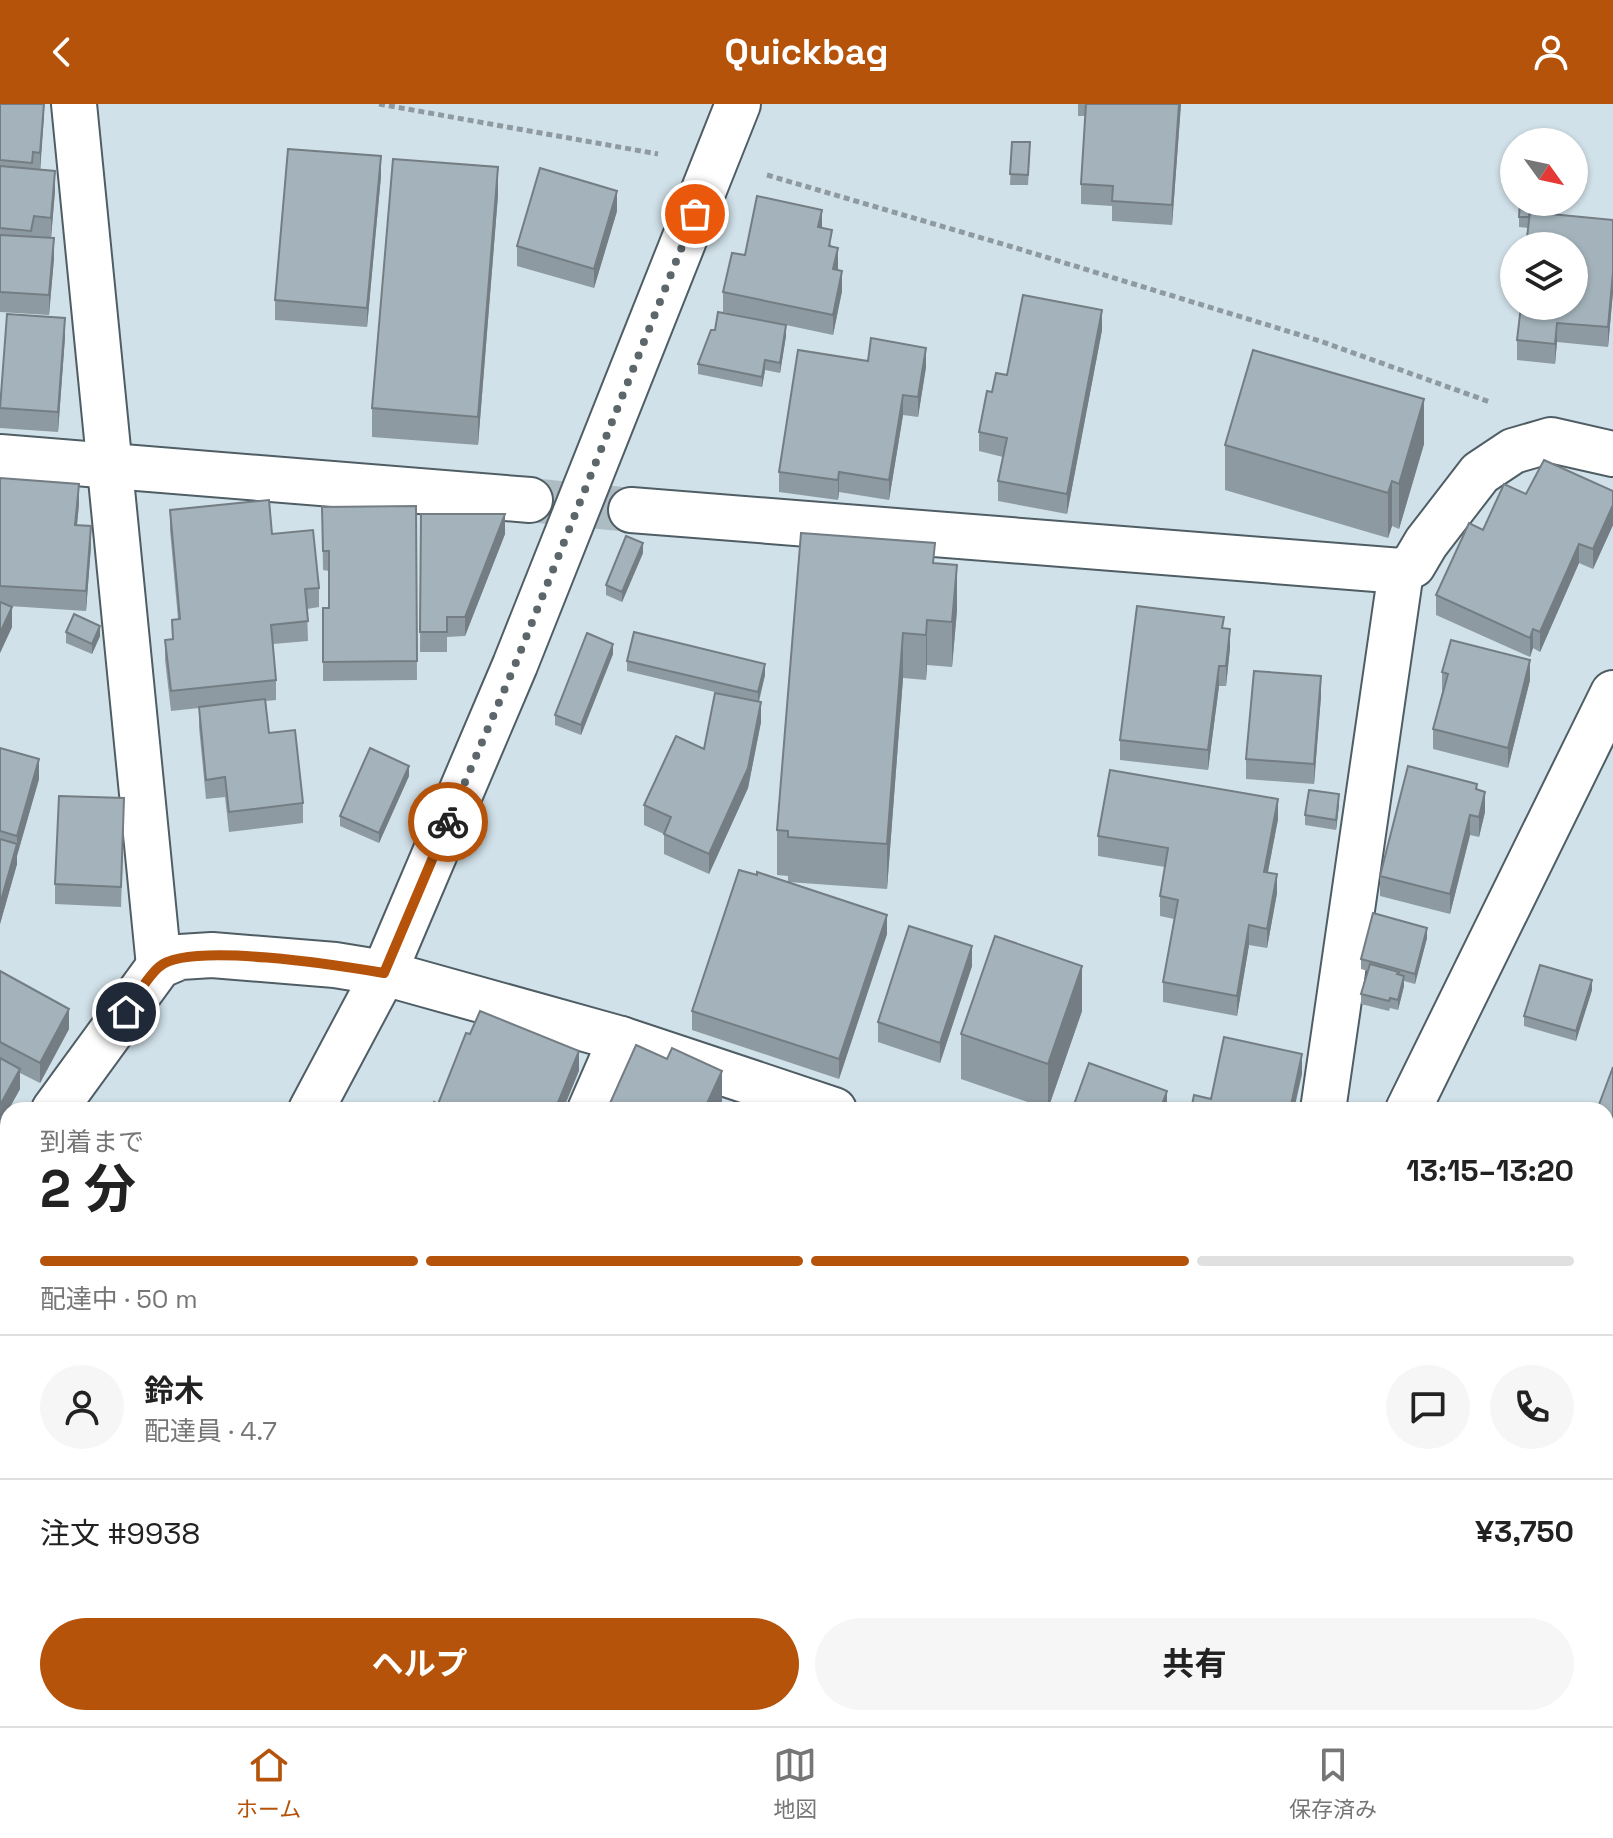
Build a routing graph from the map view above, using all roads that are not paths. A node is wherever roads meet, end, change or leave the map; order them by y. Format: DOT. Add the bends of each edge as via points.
graph roads {
  1 [pos="74,104"];
  2 [pos="738,104"];
  3 [pos="1613,454"];
  4 [pos="0,457"];
  5 [pos="111,465"];
  6 [pos="530,500"];
  7 [pos="631,510"];
  8 [pos="1401,571"];
  9 [pos="1613,693"];
  10 [pos="159,966"];
  11 [pos="384,973"];
  12 [pos="621,1039"];
  13 [pos="60,1102"];
  14 [pos="315,1102"];
  15 [pos="593,1102"];
  16 [pos="810,1102"];
  17 [pos="1324,1102"];
  18 [pos="1412,1102"];
  1 -- 5 [label="street"];
  2 -- 11 [label="street" via="515,665"];
  3 -- 8 [label="street" via="1551,440 1513,451 1480,473 1413,565"];
  4 -- 5 [label="street"];
  5 -- 6 [label="street"];
  5 -- 10 [label="street"];
  7 -- 8 [label="street"];
  8 -- 17 [label="street"];
  9 -- 18 [label="street"];
  10 -- 11 [label="street" via="180,957 212,955"];
  10 -- 13 [label="street"];
  11 -- 12 [label="street"];
  11 -- 14 [label="street"];
  12 -- 15 [label="street"];
  12 -- 16 [label="street"];
}
